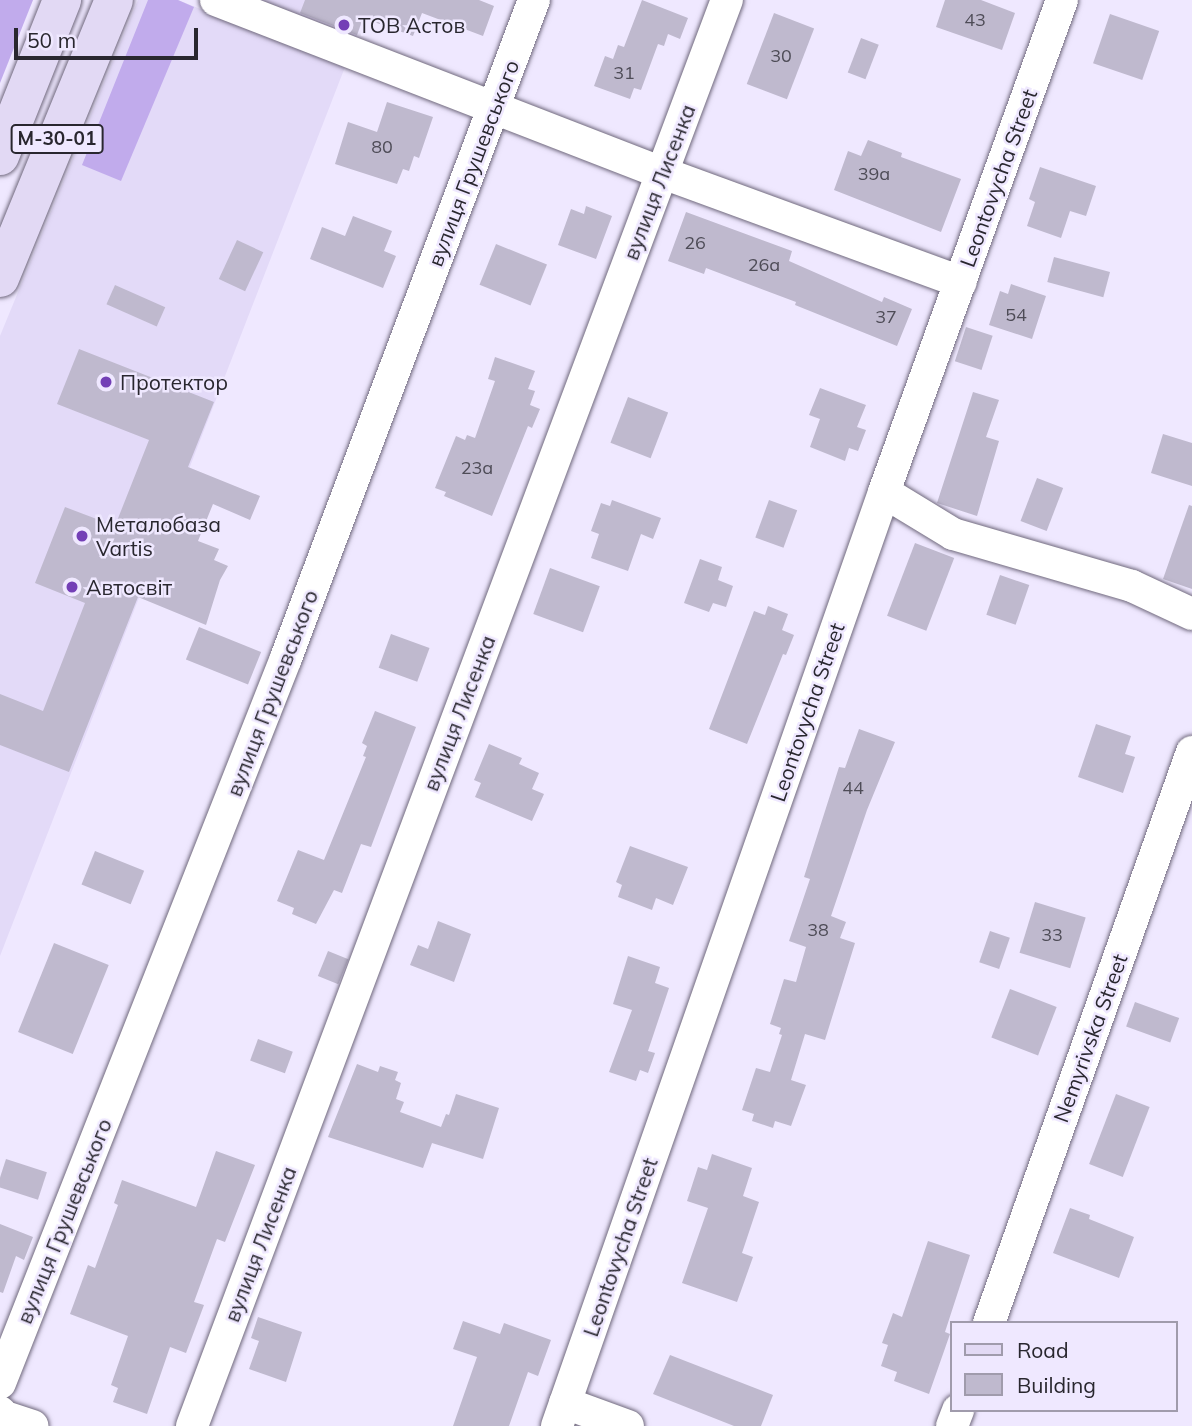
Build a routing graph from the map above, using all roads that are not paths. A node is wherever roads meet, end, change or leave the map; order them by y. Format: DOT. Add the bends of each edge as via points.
graph roads {
  1 [pos="62,0"];
  2 [pos="114,0"];
  3 [pos="216,0"];
  4 [pos="534,0"];
  5 [pos="727,0"];
  6 [pos="1062,0"];
  7 [pos="494,107"];
  8 [pos="0,156"];
  9 [pos="663,173"];
  10 [pos="0,278"];
  11 [pos="961,282"];
  12 [pos="884,492"];
  13 [pos="1192,614"];
  14 [pos="1192,752"];
  15 [pos="990,1321"];
  16 [pos="0,1383"];
  17 [pos="0,1412"];
  18 [pos="561,1415"];
  19 [pos="32,1426"];
  20 [pos="192,1426"];
  21 [pos="628,1426"];
  1 -- 8 [label="main road, М-30-01"];
  2 -- 10 [label="main road, М-30-01"];
  3 -- 7 [label="street"];
  4 -- 7 [label="street, вулиця Грушевського"];
  5 -- 9 [label="street, вулиця Лисенка"];
  6 -- 11 [label="street, Leontovycha Street"];
  7 -- 9 [label="street"];
  7 -- 16 [label="street, вулиця Грушевського" via="286,659"];
  9 -- 11 [label="street"];
  9 -- 20 [label="street, вулиця Лисенка"];
  11 -- 12 [label="street, Leontovycha Street"];
  12 -- 13 [label="street" via="953,534 1132,586"];
  12 -- 18 [label="street, Leontovycha Street"];
  14 -- 15 [label="street, Nemyrivska Street"];
  17 -- 19 [label="street"];
  18 -- 21 [label="street"];
}
